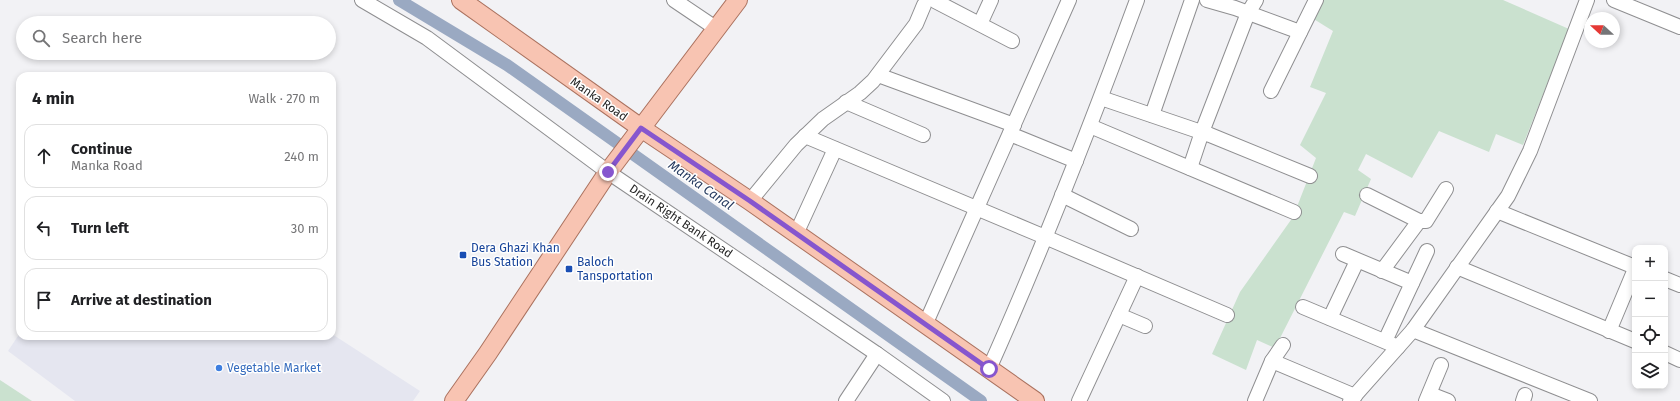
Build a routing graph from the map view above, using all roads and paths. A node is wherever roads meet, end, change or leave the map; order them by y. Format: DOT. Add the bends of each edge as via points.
graph roads {
  1 [pos="362,0"];
  2 [pos="461,0"];
  3 [pos="674,0"];
  4 [pos="738,0"];
  5 [pos="991,0"];
  6 [pos="1069,0"];
  7 [pos="1137,0"];
  8 [pos="1192,0"];
  9 [pos="1207,0"];
  10 [pos="1256,0"];
  11 [pos="1316,0"];
  12 [pos="1587,0"];
  13 [pos="1614,0"];
  14 [pos="929,2"];
  15 [pos="1248,13"];
  16 [pos="980,24"];
  17 [pos="1680,27"];
  18 [pos="717,29"];
  19 [pos="1300,32"];
  20 [pos="1012,40"];
  21 [pos="878,75"];
  22 [pos="1271,91"];
  23 [pos="1101,98"];
  24 [pos="846,102"];
  25 [pos="1152,115"];
  26 [pos="1090,126"];
  27 [pos="1012,130"];
  28 [pos="1202,132"];
  29 [pos="636,135"];
  30 [pos="923,135"];
  31 [pos="805,136"];
  32 [pos="835,149"];
  33 [pos="1076,161"];
  34 [pos="613,165"];
  35 [pos="1190,168"];
  36 [pos="1310,176"];
  37 [pos="1446,189"];
  38 [pos="1062,195"];
  39 [pos="1367,195"];
  40 [pos="750,201"];
  41 [pos="977,209"];
  42 [pos="1497,211"];
  43 [pos="1294,212"];
  44 [pos="1419,221"];
  45 [pos="1131,229"];
  46 [pos="796,234"];
  47 [pos="1045,237"];
  48 [pos="1427,250"];
  49 [pos="1342,254"];
  50 [pos="1357,260"];
  51 [pos="1457,267"];
  52 [pos="1632,267"];
  53 [pos="1382,271"];
  54 [pos="1632,275"];
  55 [pos="1137,276"];
  56 [pos="1668,280"];
  57 [pos="1412,284"];
  58 [pos="1680,285"];
  59 [pos="1303,307"];
  60 [pos="1119,315"];
  61 [pos="1227,315"];
  62 [pos="1330,318"];
  63 [pos="925,325"];
  64 [pos="1145,326"];
  65 [pos="1413,330"];
  66 [pos="1609,331"];
  67 [pos="1632,340"];
  68 [pos="1385,341"];
  69 [pos="1283,345"];
  70 [pos="1398,347"];
  71 [pos="877,354"];
  72 [pos="1668,355"];
  73 [pos="1680,360"];
  74 [pos="1272,361"];
  75 [pos="1442,365"];
  76 [pos="989,369"];
  77 [pos="927,397"];
  78 [pos="1428,398"];
  79 [pos="1352,399"];
  80 [pos="454,401"];
  81 [pos="846,401"];
  82 [pos="942,401"];
  83 [pos="1035,401"];
  84 [pos="1079,401"];
  85 [pos="1255,401"];
  86 [pos="1448,401"];
  87 [pos="1590,401"];
  1 -- 34 [label="street, Drain Right Bank Road" via="427,38"];
  2 -- 29 [label="main road, Manka Road"];
  3 -- 18 [label="street"];
  4 -- 18 [label="main road"];
  5 -- 16 [label="street"];
  6 -- 27 [label="street"];
  7 -- 23 [label="street"];
  8 -- 25 [label="street"];
  9 -- 15 [label="street"];
  10 -- 15 [label="street"];
  11 -- 19 [label="street"];
  12 -- 42 [label="street" via="1530,151 1508,196"];
  13 -- 17 [label="street"];
  14 -- 16 [label="street"];
  14 -- 21 [label="street"];
  15 -- 19 [label="street"];
  15 -- 28 [label="street"];
  16 -- 20 [label="street"];
  18 -- 29 [label="main road"];
  19 -- 22 [label="street"];
  21 -- 24 [label="street" via="860,93"];
  21 -- 27 [label="street"];
  23 -- 25 [label="street"];
  23 -- 26 [label="street"];
  24 -- 30 [label="street"];
  24 -- 31 [label="street" via="822,119"];
  25 -- 28 [label="street"];
  26 -- 33 [label="street"];
  26 -- 35 [label="street"];
  27 -- 33 [label="street"];
  27 -- 41 [label="street"];
  28 -- 35 [label="street"];
  28 -- 36 [label="street"];
  29 -- 34 [label="main road"];
  29 -- 40 [label="main road, Manka Road"];
  31 -- 32 [label="street"];
  31 -- 40 [label="street"];
  32 -- 41 [label="street"];
  32 -- 46 [label="street"];
  33 -- 38 [label="street"];
  34 -- 71 [label="street, Drain Right Bank Road"];
  34 -- 80 [label="main road"];
  35 -- 43 [label="street"];
  37 -- 44 [label="street" via="1426,221"];
  38 -- 45 [label="street"];
  38 -- 47 [label="street"];
  39 -- 44 [label="street"];
  40 -- 46 [label="main road, Manka Road"];
  41 -- 47 [label="street"];
  41 -- 63 [label="street"];
  42 -- 51 [label="street"];
  42 -- 52 [label="street"];
  44 -- 53 [label="street"];
  46 -- 63 [label="main road, Manka Road"];
  47 -- 55 [label="street"];
  47 -- 76 [label="street"];
  48 -- 57 [label="street"];
  49 -- 50 [label="street"];
  50 -- 53 [label="street"];
  50 -- 62 [label="street"];
  51 -- 65 [label="street"];
  51 -- 66 [label="street"];
  53 -- 57 [label="street"];
  54 -- 66 [label="street"];
  55 -- 60 [label="street"];
  55 -- 61 [label="street"];
  56 -- 58 [label="street"];
  57 -- 68 [label="street"];
  59 -- 62 [label="street"];
  60 -- 64 [label="street"];
  60 -- 84 [label="street"];
  62 -- 68 [label="street"];
  63 -- 76 [label="main road, Manka Road"];
  65 -- 70 [label="street"];
  65 -- 87 [label="street"];
  66 -- 67 [label="street"];
  68 -- 70 [label="street"];
  69 -- 74 [label="street"];
  70 -- 79 [label="street"];
  71 -- 77 [label="street, Drain Right Bank Road"];
  71 -- 81 [label="street"];
  72 -- 73 [label="street"];
  74 -- 79 [label="street"];
  74 -- 85 [label="street"];
  75 -- 78 [label="street"];
  76 -- 83 [label="main road, Manka Road"];
  77 -- 82 [label="street, Drain Right Bank Road"];
  78 -- 86 [label="street"];
}
